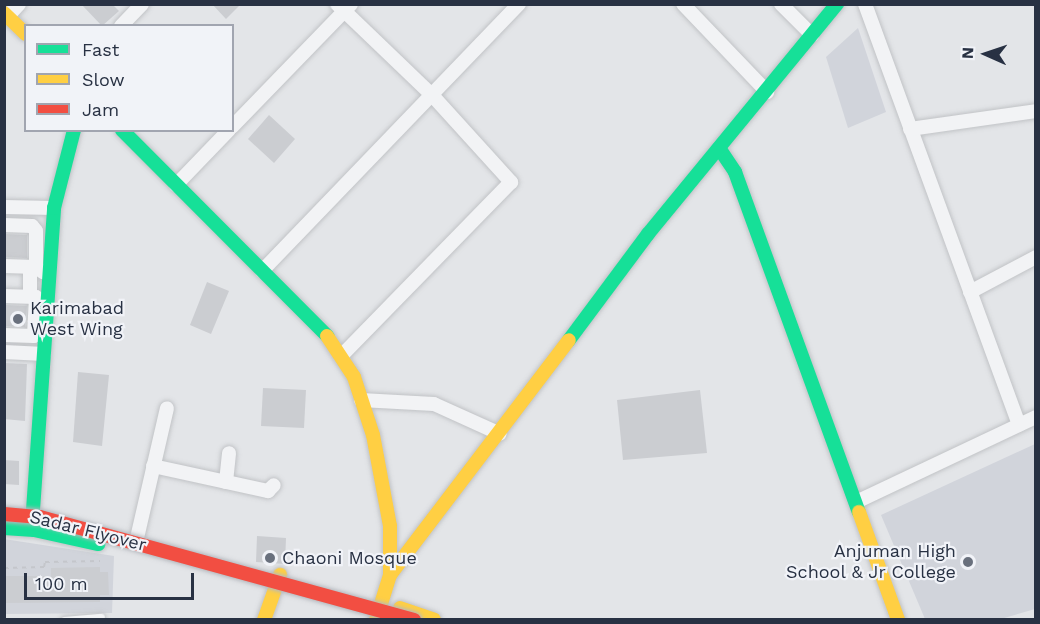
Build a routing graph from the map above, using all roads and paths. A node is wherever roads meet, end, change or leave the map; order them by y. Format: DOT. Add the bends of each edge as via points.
graph roads {
  1 [pos="19,4"];
  2 [pos="142,4"];
  3 [pos="683,4"];
  4 [pos="781,4"];
  5 [pos="837,4"];
  6 [pos="865,4"];
  7 [pos="518,5"];
  8 [pos="344,7"];
  9 [pos="6,15"];
  10 [pos="123,24"];
  11 [pos="24,32"];
  12 [pos="812,34"];
  13 [pos="767,92"];
  14 [pos="432,95"];
  15 [pos="1035,111"];
  16 [pos="234,124"];
  17 [pos="910,129"];
  18 [pos="73,132"];
  19 [pos="124,132"];
  20 [pos="227,132"];
  21 [pos="719,148"];
  22 [pos="176,185"];
  23 [pos="4,207"];
  24 [pos="54,208"];
  25 [pos="4,225"];
  26 [pos="1035,257"];
  27 [pos="4,266"];
  28 [pos="33,267"];
  29 [pos="262,271"];
  30 [pos="49,279"];
  31 [pos="970,292"];
  32 [pos="4,296"];
  33 [pos="33,297"];
  34 [pos="4,335"];
  35 [pos="4,352"];
  36 [pos="44,354"];
  37 [pos="341,356"];
  38 [pos="361,400"];
  39 [pos="167,408"];
  40 [pos="1035,417"];
  41 [pos="1019,425"];
  42 [pos="500,434"];
  43 [pos="229,453"];
  44 [pos="153,466"];
  45 [pos="226,482"];
  46 [pos="274,485"];
  47 [pos="856,502"];
  48 [pos="4,507"];
  49 [pos="33,510"];
  50 [pos="4,514"];
  51 [pos="4,520"];
  52 [pos="4,528"];
  53 [pos="137,538"];
  54 [pos="100,561"];
  55 [pos="4,568"];
  56 [pos="280,575"];
  57 [pos="390,575"];
  58 [pos="275,592"];
  59 [pos="382,602"];
  60 [pos="396,615"];
  61 [pos="101,617"];
  62 [pos="64,620"];
  63 [pos="264,620"];
  64 [pos="370,620"];
  65 [pos="376,620"];
  66 [pos="414,620"];
  67 [pos="434,620"];
  68 [pos="898,620"];
  1 -- 9 [label="street"];
  2 -- 10 [label="street"];
  3 -- 13 [label="street"];
  4 -- 12 [label="street"];
  5 -- 12 [label="main road"];
  6 -- 17 [label="street"];
  7 -- 14 [label="street"];
  8 -- 14 [label="street"];
  8 -- 16 [label="street"];
  9 -- 11 [label="main road"];
  12 -- 13 [label="main road"];
  13 -- 21 [label="main road"];
  14 -- 29 [label="street"];
  14 -- 37 [label="street" via="511,182"];
  15 -- 17 [label="street"];
  17 -- 31 [label="street"];
  18 -- 24 [label="main road"];
  19 -- 22 [label="main road"];
  20 -- 22 [label="street"];
  21 -- 42 [label="main road" via="648,234"];
  21 -- 47 [label="main road" via="735,172"];
  22 -- 29 [label="main road"];
  23 -- 24 [label="street"];
  24 -- 30 [label="main road"];
  25 -- 28 [label="street" via="32,226 36,231"];
  26 -- 31 [label="street"];
  27 -- 28 [label="street"];
  28 -- 30 [label="street"];
  28 -- 33 [label="street"];
  29 -- 37 [label="main road" via="332,341"];
  30 -- 33 [label="street"];
  30 -- 36 [label="main road"];
  31 -- 41 [label="street"];
  32 -- 33 [label="street"];
  33 -- 34 [label="street" via="34,336"];
  35 -- 36 [label="street"];
  36 -- 49 [label="main road"];
  37 -- 38 [label="main road"];
  38 -- 42 [label="street" via="434,404"];
  38 -- 57 [label="main road" via="373,435 390,526"];
  39 -- 44 [label="street"];
  40 -- 41 [label="street"];
  41 -- 47 [label="street"];
  42 -- 57 [label="main road"];
  43 -- 45 [label="street"];
  44 -- 45 [label="street"];
  44 -- 53 [label="street"];
  45 -- 46 [label="street" via="268,491"];
  47 -- 68 [label="main road"];
  48 -- 49 [label="main road"];
  49 -- 53 [label="main road"];
  50 -- 66 [label="main road, Sadar Flyover, bridge" via="40,517"];
  51 -- 60 [label="main road, Sadar Flyover" via="46,524"];
  52 -- 58 [label="main road" via="90,542"];
  53 -- 56 [label="main road"];
  54 -- 55 [label="path" via="45,562 44,567"];
  56 -- 58 [label="main road"];
  56 -- 59 [label="main road"];
  57 -- 59 [label="main road"];
  58 -- 63 [label="main road"];
  58 -- 64 [label="main road"];
  59 -- 60 [label="main road"];
  59 -- 65 [label="main road"];
  60 -- 67 [label="main road"];
  61 -- 62 [label="lane"];
}
